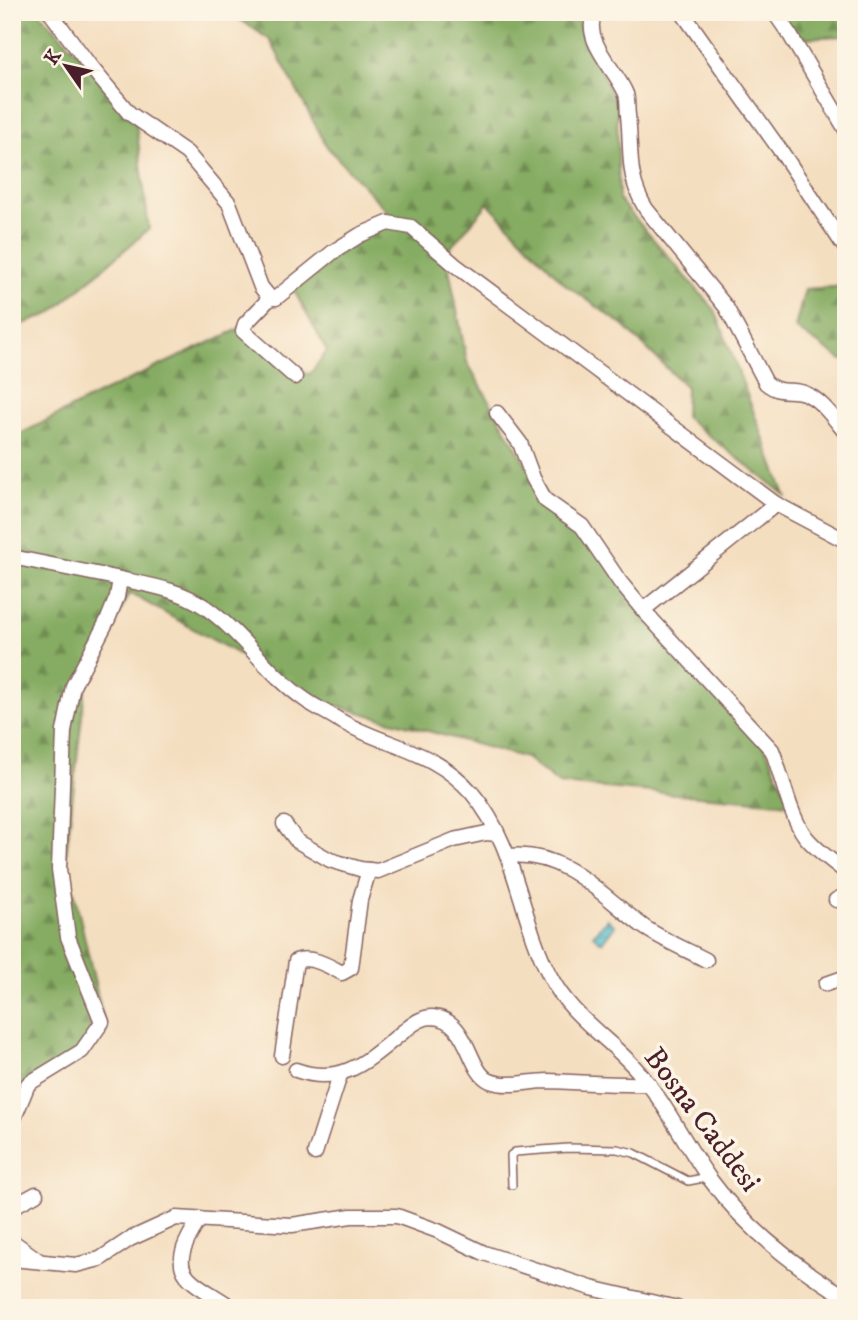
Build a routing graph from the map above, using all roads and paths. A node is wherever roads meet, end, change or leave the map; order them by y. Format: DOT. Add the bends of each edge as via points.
graph roads {
  1 [pos="50,12"];
  2 [pos="595,12"];
  3 [pos="682,12"];
  4 [pos="774,12"];
  5 [pos="846,130"];
  6 [pos="846,249"];
  7 [pos="270,298"];
  8 [pos="295,377"];
  9 [pos="497,413"];
  10 [pos="846,433"];
  11 [pos="776,504"];
  12 [pos="846,541"];
  13 [pos="12,557"];
  14 [pos="120,579"];
  15 [pos="643,610"];
  16 [pos="284,824"];
  17 [pos="497,834"];
  18 [pos="509,856"];
  19 [pos="369,870"];
  20 [pos="846,872"];
  21 [pos="706,960"];
  22 [pos="846,977"];
  23 [pos="826,984"];
  24 [pos="282,1056"];
  25 [pos="296,1070"];
  26 [pos="340,1075"];
  27 [pos="649,1084"];
  28 [pos="12,1123"];
  29 [pos="315,1153"];
  30 [pos="709,1177"];
  31 [pos="512,1185"];
  32 [pos="36,1194"];
  33 [pos="12,1207"];
  34 [pos="200,1219"];
  35 [pos="12,1241"];
  36 [pos="12,1259"];
  37 [pos="39,1261"];
  38 [pos="846,1297"];
  39 [pos="233,1308"];
  40 [pos="677,1308"];
  1 -- 7 [label="street" via="129,113 187,153 229,203 261,287"];
  2 -- 10 [label="street" via="590,28 626,95 635,192 726,307 766,383 783,392 803,392"];
  3 -- 6 [label="street"];
  4 -- 5 [label="street"];
  7 -- 8 [label="street" via="243,331"];
  7 -- 11 [label="street" via="360,235 388,223 411,227 455,265"];
  9 -- 15 [label="street" via="520,443 545,500 582,526"];
  11 -- 12 [label="street"];
  11 -- 15 [label="street"];
  13 -- 14 [label="street, Bosna Caddesi"];
  14 -- 17 [label="street, Bosna Caddesi" via="168,589 202,605 302,698 344,723 438,762 472,793"];
  14 -- 28 [label="street" via="108,619 73,686 64,731 59,869 68,937 102,1022 82,1051 28,1084"];
  15 -- 20 [label="street" via="772,750 804,835"];
  16 -- 19 [label="street" via="307,848 330,860"];
  17 -- 18 [label="street, Bosna Caddesi"];
  17 -- 19 [label="street" via="454,840"];
  18 -- 21 [label="street" via="538,858 576,873 660,938"];
  18 -- 27 [label="street, Bosna Caddesi" via="531,928 558,991"];
  19 -- 24 [label="street" via="351,968 342,973 322,963 296,961"];
  22 -- 23 [label="street"];
  25 -- 26 [label="street" via="311,1076"];
  26 -- 27 [label="street" via="414,1022 429,1017 452,1025 482,1076 491,1081"];
  26 -- 29 [label="street"];
  27 -- 30 [label="street, Bosna Caddesi"];
  30 -- 31 [label="lane" via="688,1181 617,1149 568,1148 515,1152 511,1155"];
  30 -- 38 [label="street, Bosna Caddesi" via="784,1255"];
  32 -- 33 [label="street"];
  34 -- 37 [label="street" via="176,1218 100,1259 76,1265"];
  34 -- 39 [label="street" via="185,1241 181,1268 190,1280"];
  34 -- 40 [label="street" via="292,1225 351,1216 397,1216 520,1265"];
  35 -- 37 [label="street"];
  36 -- 37 [label="street"];
}
